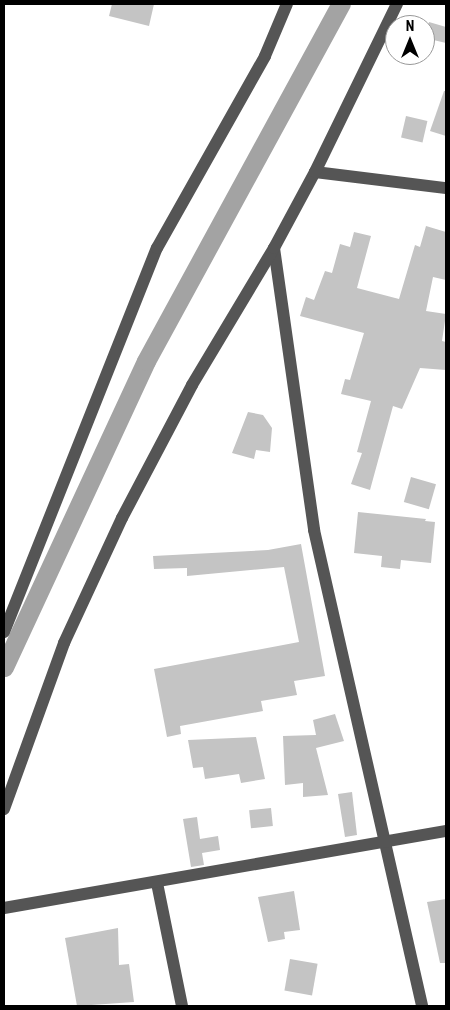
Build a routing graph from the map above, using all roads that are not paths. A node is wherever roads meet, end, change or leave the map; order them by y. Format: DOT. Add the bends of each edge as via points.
graph roads {
  1 [pos="287,4"];
  2 [pos="397,4"];
  3 [pos="315,172"];
  4 [pos="446,188"];
  5 [pos="274,248"];
  6 [pos="4,632"];
  7 [pos="4,809"];
  8 [pos="446,831"];
  9 [pos="385,843"];
  10 [pos="157,883"];
  11 [pos="4,908"];
  12 [pos="182,1006"];
  13 [pos="422,1006"];
  1 -- 6 [label="street" via="265,56 156,248"];
  2 -- 3 [label="street"];
  3 -- 4 [label="street"];
  3 -- 5 [label="street"];
  5 -- 7 [label="street" via="192,385 122,518 64,643"];
  5 -- 9 [label="street" via="314,530"];
  8 -- 9 [label="street"];
  9 -- 10 [label="street"];
  9 -- 13 [label="street"];
  10 -- 11 [label="street"];
  10 -- 12 [label="street"];
}
